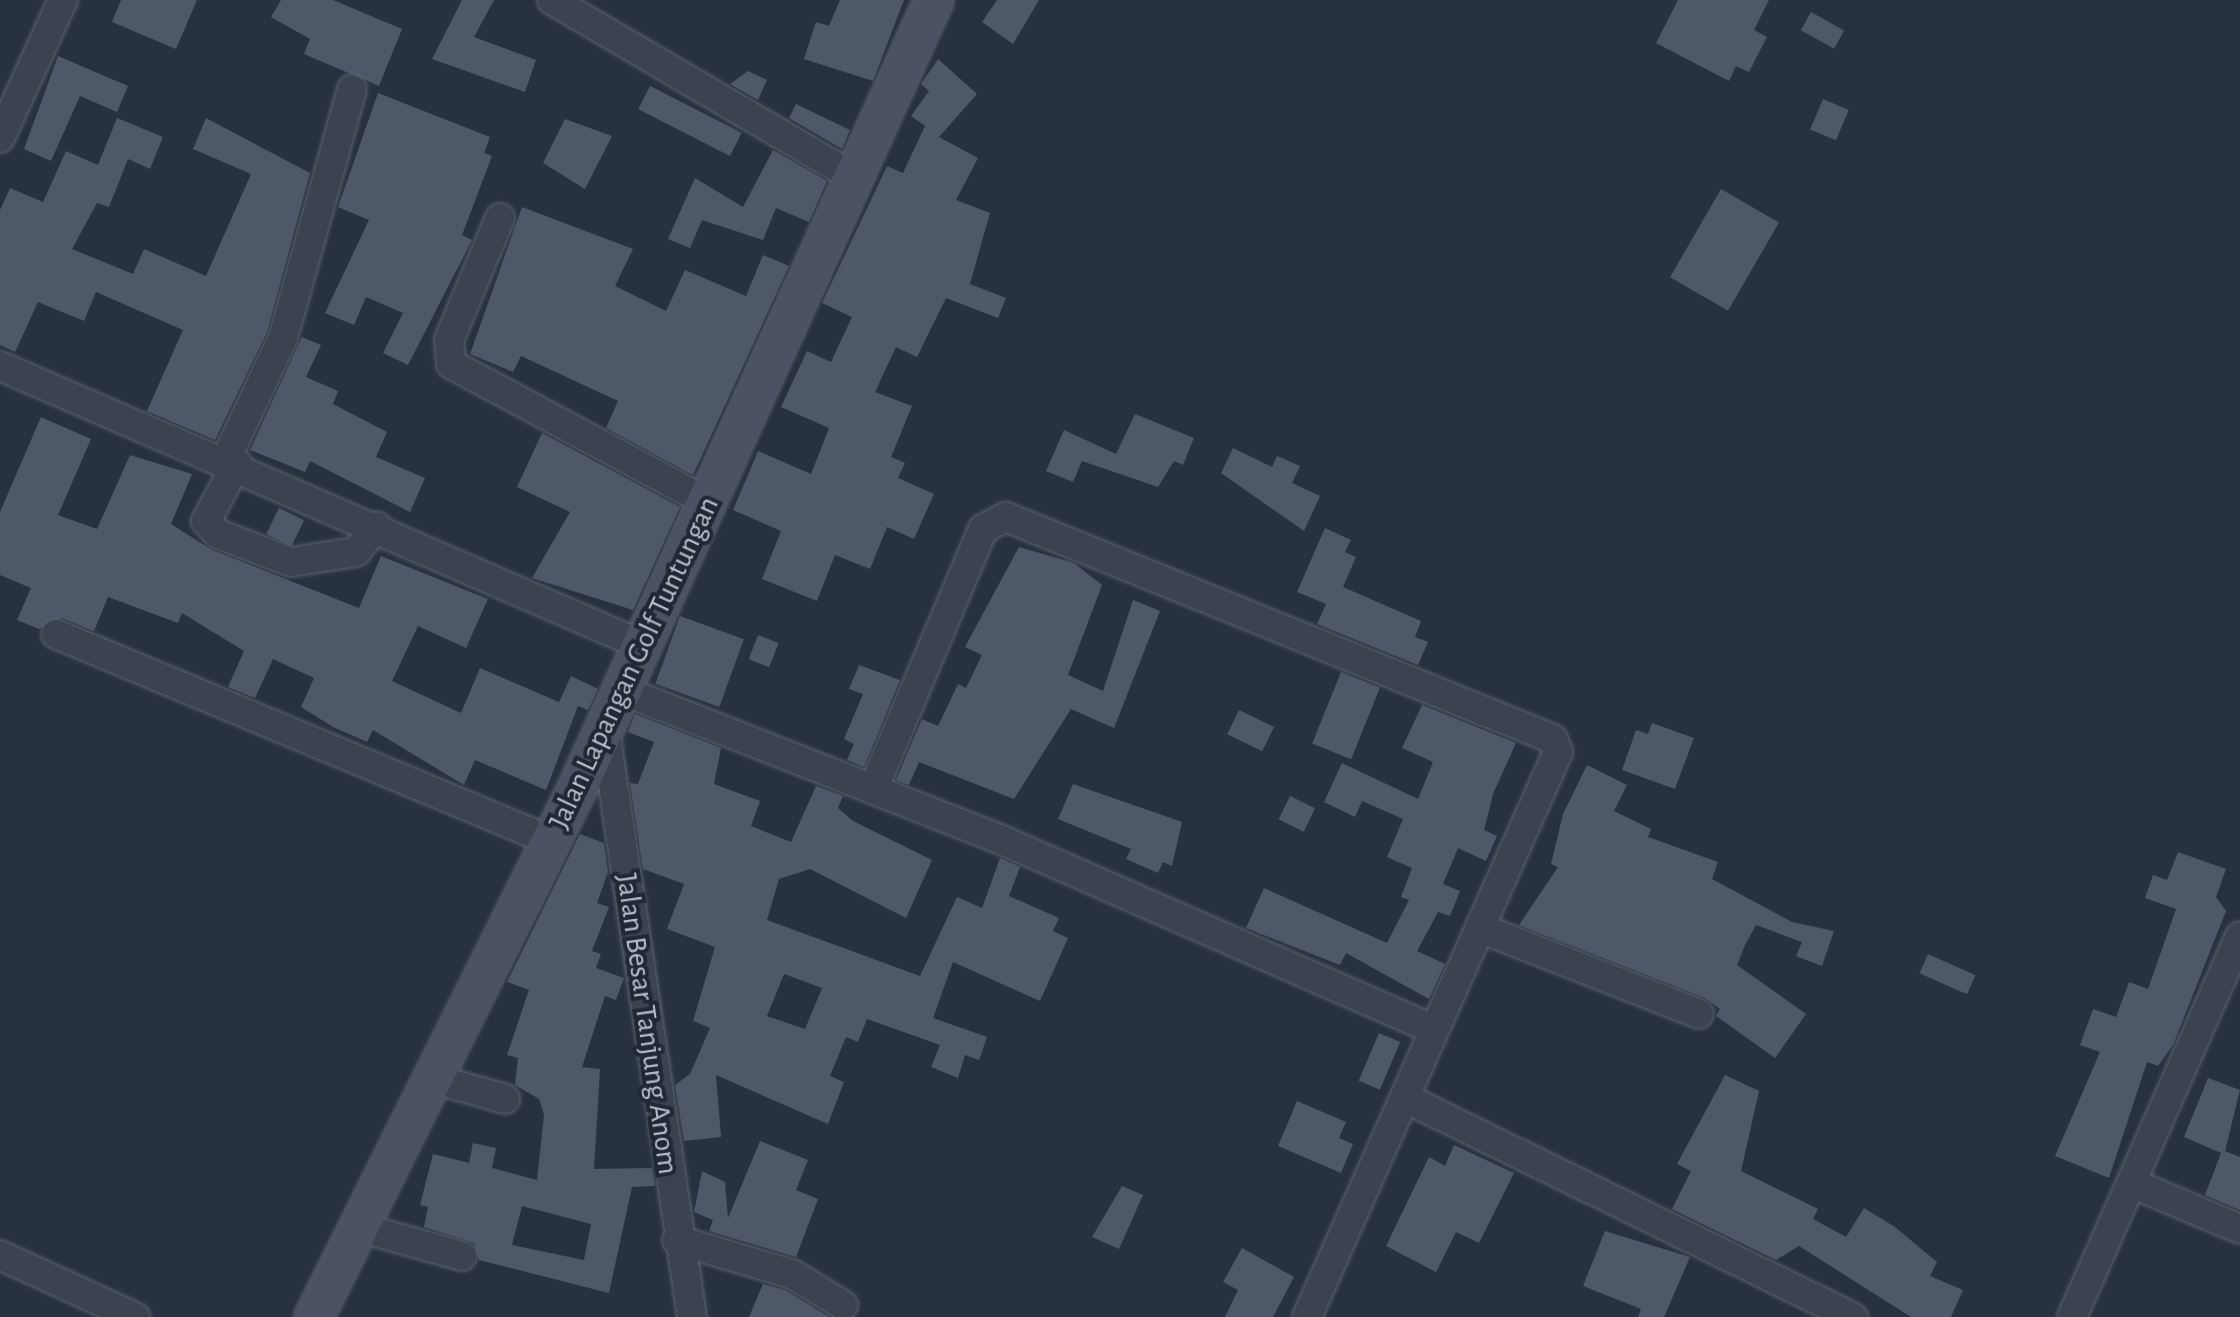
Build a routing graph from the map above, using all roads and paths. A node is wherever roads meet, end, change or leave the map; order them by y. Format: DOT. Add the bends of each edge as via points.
graph roads {
  1 [pos="63,0"];
  2 [pos="552,0"];
  3 [pos="934,0"];
  4 [pos="352,89"];
  5 [pos="0,138"];
  6 [pos="856,178"];
  7 [pos="500,218"];
  8 [pos="0,366"];
  9 [pos="231,461"];
  10 [pos="710,503"];
  11 [pos="376,526"];
  12 [pos="56,634"];
  13 [pos="644,646"];
  14 [pos="621,690"];
  15 [pos="604,730"];
  16 [pos="874,787"];
  17 [pos="551,840"];
  18 [pos="1480,928"];
  19 [pos="2240,936"];
  20 [pos="1699,1014"];
  21 [pos="1429,1028"];
  22 [pos="431,1078"];
  23 [pos="1404,1098"];
  24 [pos="505,1100"];
  25 [pos="2134,1184"];
  26 [pos="358,1227"];
  27 [pos="2240,1228"];
  28 [pos="677,1240"];
  29 [pos="0,1255"];
  30 [pos="462,1256"];
  31 [pos="843,1305"];
  32 [pos="136,1317"];
  33 [pos="314,1317"];
  34 [pos="692,1317"];
  35 [pos="1307,1317"];
  36 [pos="1853,1317"];
  37 [pos="2072,1317"];
  1 -- 5 [label="street"];
  2 -- 6 [label="street"];
  3 -- 6 [label="street, Jalan Lapangan Golf Tuntungan"];
  4 -- 9 [label="street" via="283,338"];
  6 -- 10 [label="street, Jalan Lapangan Golf Tuntungan"];
  7 -- 10 [label="street" via="449,340 451,364"];
  8 -- 9 [label="street"];
  9 -- 11 [label="street"];
  9 -- 11 [label="street" via="206,521 218,534 291,562 356,552"];
  10 -- 13 [label="street, Jalan Lapangan Golf Tuntungan"];
  11 -- 13 [label="street"];
  12 -- 17 [label="street"];
  13 -- 14 [label="street, Jalan Lapangan Golf Tuntungan"];
  14 -- 15 [label="street, Jalan Lapangan Golf Tuntungan"];
  14 -- 16 [label="street"];
  15 -- 17 [label="street, Jalan Lapangan Golf Tuntungan"];
  15 -- 28 [label="street, Jalan Besar Tanjung Anom"];
  16 -- 18 [label="street" via="983,529 1006,517 1553,739 1558,752"];
  16 -- 21 [label="street"];
  17 -- 22 [label="street, Jalan Lapangan Golf Tuntungan"];
  18 -- 20 [label="street"];
  18 -- 21 [label="street"];
  19 -- 25 [label="street"];
  21 -- 23 [label="street"];
  22 -- 24 [label="street"];
  22 -- 26 [label="street, Jalan Lapangan Golf Tuntungan"];
  23 -- 35 [label="street"];
  23 -- 36 [label="street"];
  25 -- 27 [label="street"];
  25 -- 37 [label="street"];
  26 -- 30 [label="street"];
  26 -- 33 [label="street, Jalan Lapangan Golf Tuntungan"];
  28 -- 31 [label="street" via="792,1274"];
  28 -- 34 [label="street, Jalan Besar Tanjung Anom"];
  29 -- 32 [label="street"];
}
